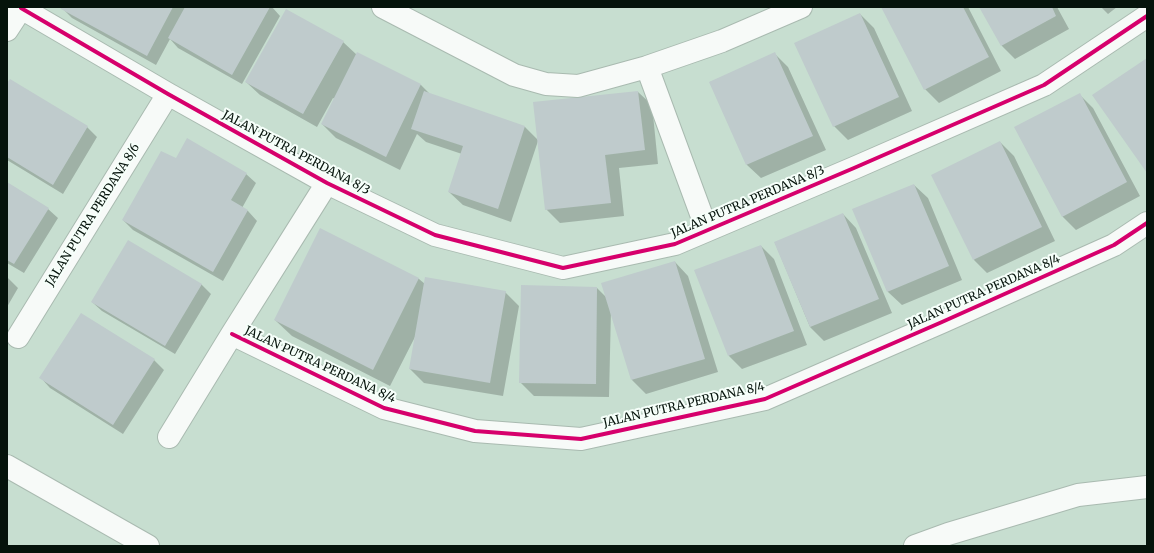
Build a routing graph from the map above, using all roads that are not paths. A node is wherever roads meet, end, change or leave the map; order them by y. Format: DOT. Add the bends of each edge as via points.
graph roads {
  1 [pos="22,7"];
  2 [pos="383,7"];
  3 [pos="801,7"];
  4 [pos="1147,16"];
  5 [pos="7,30"];
  6 [pos="647,67"];
  7 [pos="168,94"];
  8 [pos="327,183"];
  9 [pos="1147,223"];
  10 [pos="707,230"];
  11 [pos="232,334"];
  12 [pos="18,337"];
  13 [pos="169,437"];
  14 [pos="7,466"];
  15 [pos="1147,487"];
  16 [pos="148,546"];
  17 [pos="915,546"];
  1 -- 5 [label="street"];
  1 -- 7 [label="street, JALAN PUTRA PERDANA 8/3"];
  2 -- 6 [label="street" via="514,75 546,84 578,86"];
  3 -- 6 [label="street" via="722,41"];
  4 -- 10 [label="street, JALAN PUTRA PERDANA 8/3" via="1044,85"];
  6 -- 10 [label="street"];
  7 -- 8 [label="street, JALAN PUTRA PERDANA 8/3"];
  7 -- 12 [label="street, JALAN PUTRA PERDANA 8/6"];
  8 -- 10 [label="street, JALAN PUTRA PERDANA 8/3" via="435,235 563,268 675,244"];
  8 -- 11 [label="street"];
  9 -- 11 [label="street, JALAN PUTRA PERDANA 8/4" via="1114,245 765,399 581,438 475,431 384,408"];
  11 -- 13 [label="street"];
  14 -- 16 [label="street"];
  15 -- 17 [label="street" via="1078,495"];
}
